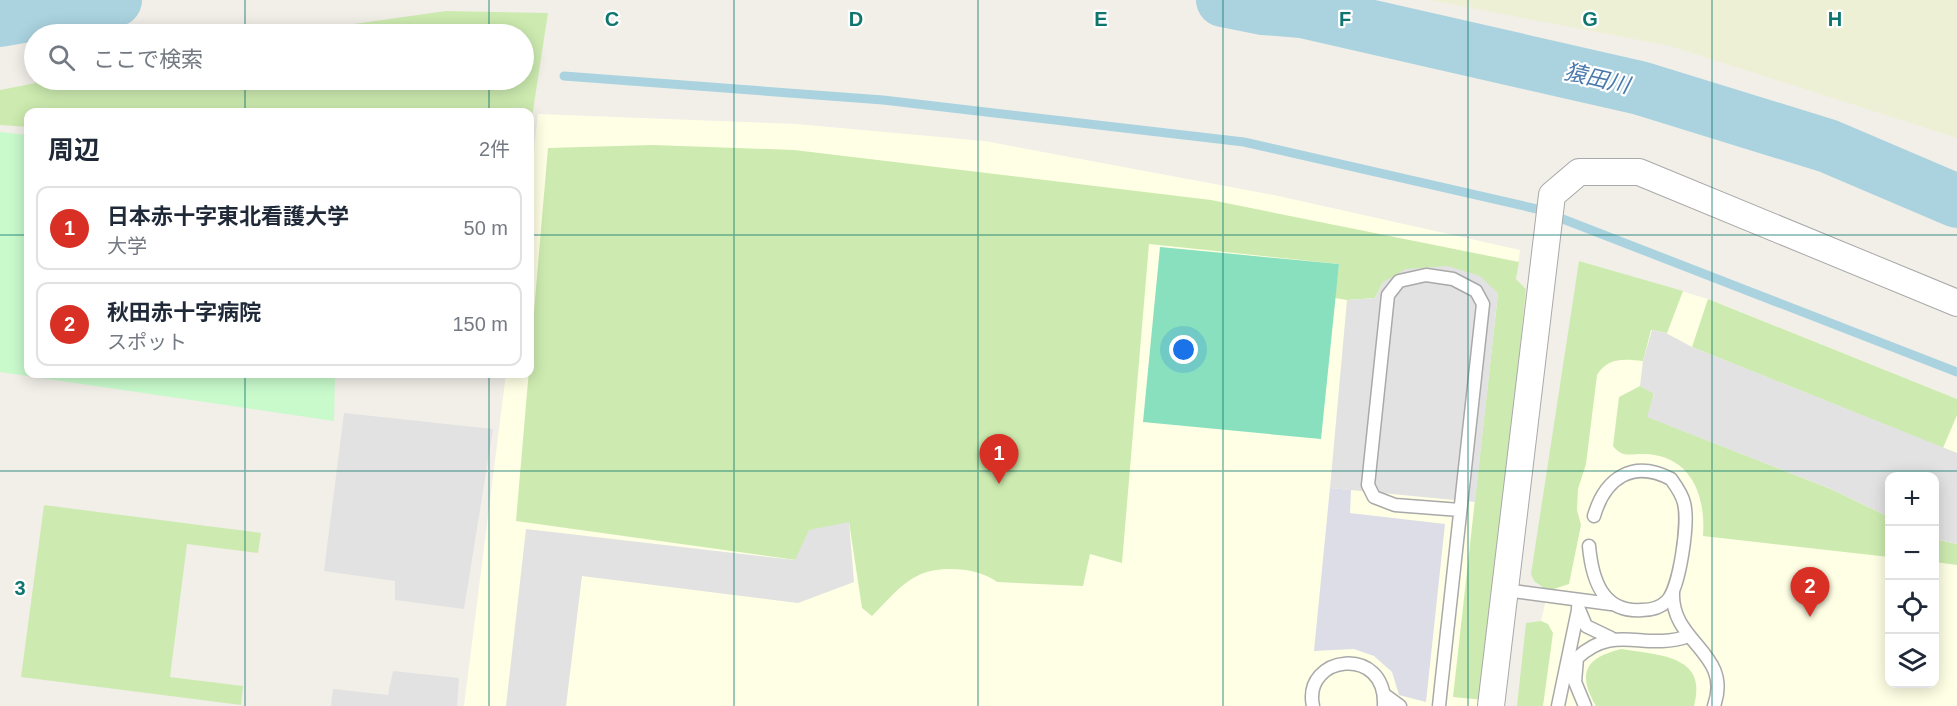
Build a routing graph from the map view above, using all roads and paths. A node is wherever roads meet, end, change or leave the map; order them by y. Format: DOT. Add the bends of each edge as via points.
graph roads {
  1 [pos="1957,303"];
  2 [pos="1460,510"];
  3 [pos="1594,516"];
  4 [pos="1590,546"];
  5 [pos="1505,590"];
  6 [pos="1674,593"];
  7 [pos="1611,604"];
  8 [pos="1579,605"];
  9 [pos="1689,636"];
  10 [pos="1611,638"];
  11 [pos="1441,687"];
  12 [pos="1385,700"];
  13 [pos="1313,706"];
  14 [pos="1400,706"];
  15 [pos="1429,706"];
  16 [pos="1439,706"];
  17 [pos="1449,706"];
  18 [pos="1491,706"];
  19 [pos="1558,706"];
  20 [pos="1584,706"];
  21 [pos="1714,706"];
  1 -- 5 [label="street" via="1639,172 1580,171 1551,200"];
  2 -- 2 [label="lane" via="1483,304 1476,291 1453,279 1426,274 1399,281 1388,295 1368,485 1374,497 1395,505"];
  2 -- 11 [label="lane"];
  3 -- 6 [label="lane" via="1599,498 1624,474 1644,470 1671,479 1684,503 1686,524"];
  4 -- 7 [label="lane" via="1594,580"];
  5 -- 8 [label="lane"];
  5 -- 18 [label="street"];
  6 -- 7 [label="lane" via="1651,610 1632,611"];
  6 -- 9 [label="lane" via="1672,609"];
  7 -- 8 [label="lane"];
  8 -- 10 [label="lane" via="1586,626"];
  8 -- 19 [label="lane"];
  9 -- 10 [label="lane" via="1673,642"];
  9 -- 21 [label="lane" via="1705,653 1716,674 1719,689"];
  10 -- 20 [label="lane" via="1591,645 1577,658 1575,682"];
  11 -- 15 [label="lane"];
  11 -- 16 [label="lane"];
  11 -- 17 [label="lane"];
  12 -- 13 [label="lane" via="1381,683 1369,669 1352,663 1340,664 1319,677"];
  12 -- 14 [label="lane"];
}
